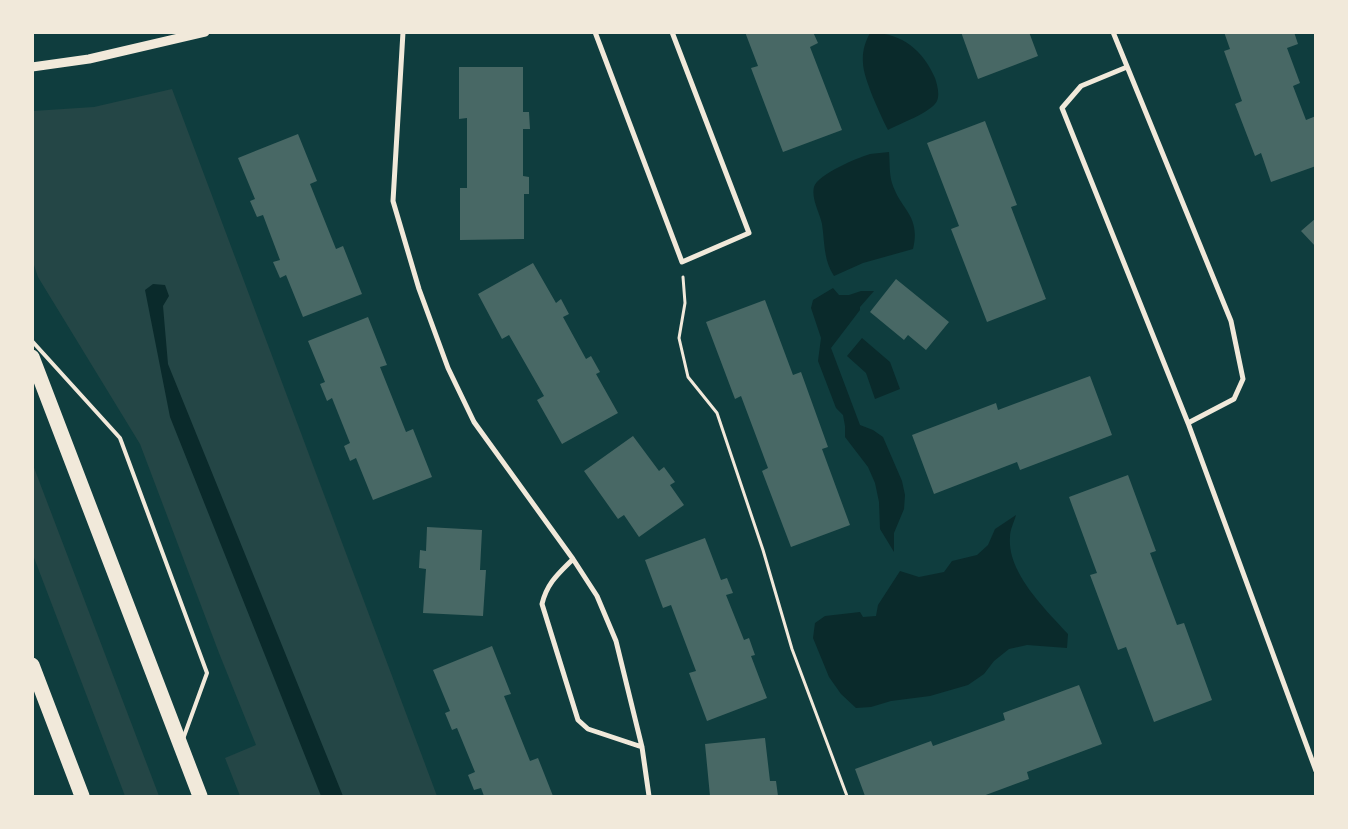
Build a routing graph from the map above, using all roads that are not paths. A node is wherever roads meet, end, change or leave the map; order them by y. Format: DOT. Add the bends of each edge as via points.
graph roads {
  1 [pos="205,32"];
  2 [pos="403,32"];
  3 [pos="595,32"];
  4 [pos="672,32"];
  5 [pos="1114,32"];
  6 [pos="32,67"];
  7 [pos="1127,67"];
  8 [pos="32,341"];
  9 [pos="32,356"];
  10 [pos="1188,423"];
  11 [pos="573,559"];
  12 [pos="32,665"];
  13 [pos="181,745"];
  14 [pos="642,747"];
  15 [pos="1316,771"];
  16 [pos="82,796"];
  17 [pos="200,796"];
  18 [pos="649,796"];
  1 -- 6 [label="street" via="89,59"];
  2 -- 11 [label="street" via="393,201 419,289 448,368 474,422"];
  3 -- 4 [label="street" via="682,262 749,233"];
  5 -- 7 [label="street"];
  7 -- 10 [label="street" via="1231,321 1243,379 1234,398"];
  7 -- 10 [label="street" via="1081,86 1062,108"];
  8 -- 13 [label="lane" via="120,438 207,673"];
  9 -- 13 [label="highway"];
  10 -- 15 [label="street"];
  11 -- 14 [label="street" via="597,596 616,641"];
  11 -- 14 [label="street" via="545,590 542,604 578,720 588,729"];
  12 -- 16 [label="highway"];
  13 -- 17 [label="highway"];
  14 -- 18 [label="street"];
}
